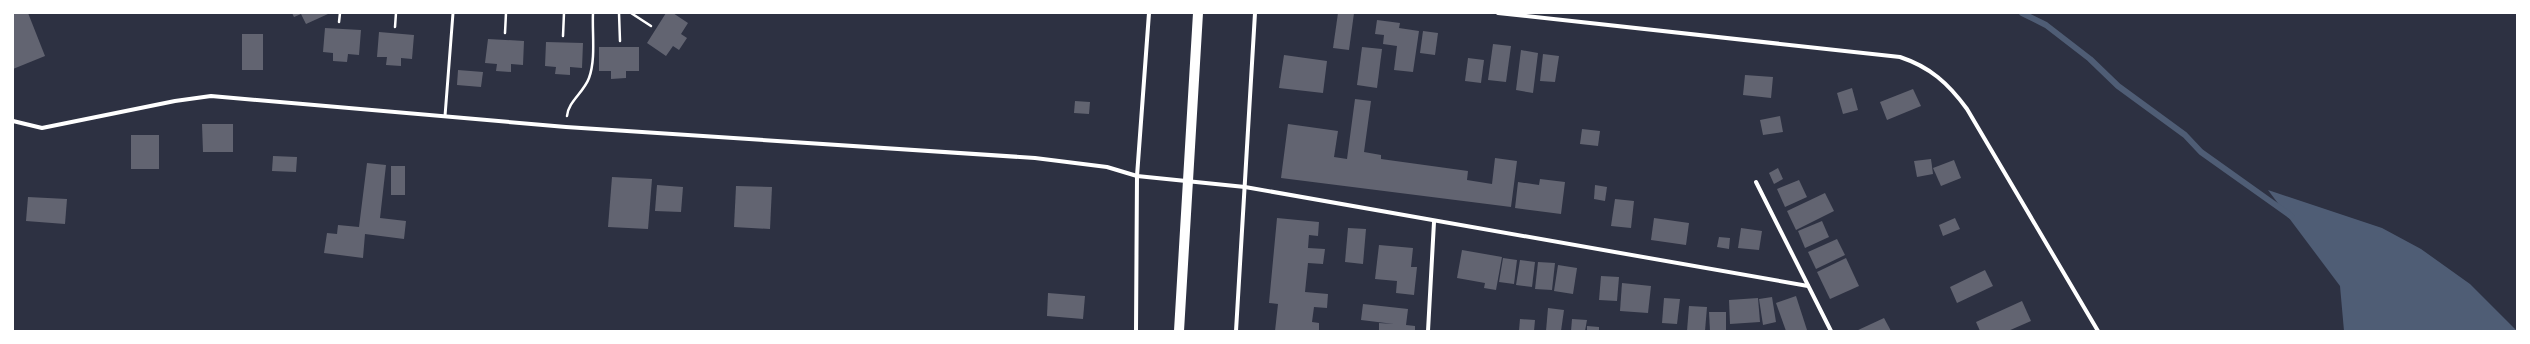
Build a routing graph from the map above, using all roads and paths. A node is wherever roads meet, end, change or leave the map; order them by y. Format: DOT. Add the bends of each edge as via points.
graph roads {
  1 [pos="340,13"];
  2 [pos="396,13"];
  3 [pos="453,13"];
  4 [pos="506,13"];
  5 [pos="564,13"];
  6 [pos="593,13"];
  7 [pos="619,13"];
  8 [pos="631,13"];
  9 [pos="1149,13"];
  10 [pos="1198,13"];
  11 [pos="1255,13"];
  12 [pos="1498,13"];
  13 [pos="339,22"];
  14 [pos="651,26"];
  15 [pos="395,27"];
  16 [pos="505,34"];
  17 [pos="563,36"];
  18 [pos="620,41"];
  19 [pos="445,116"];
  20 [pos="13,121"];
  21 [pos="566,127"];
  22 [pos="1137,176"];
  23 [pos="1188,181"];
  24 [pos="1756,182"];
  25 [pos="1245,187"];
  26 [pos="1434,222"];
  27 [pos="1808,286"];
  28 [pos="1136,331"];
  29 [pos="1178,331"];
  30 [pos="1236,331"];
  31 [pos="1428,331"];
  32 [pos="1831,331"];
  33 [pos="2098,331"];
  1 -- 13 [label="path"];
  2 -- 15 [label="path"];
  3 -- 19 [label="lane"];
  4 -- 16 [label="path"];
  5 -- 17 [label="path"];
  6 -- 21 [label="path" via="590,76 585,88 568,108"];
  7 -- 18 [label="path"];
  8 -- 14 [label="path"];
  9 -- 22 [label="street"];
  10 -- 23 [label="main road"];
  11 -- 25 [label="street"];
  12 -- 33 [label="street" via="1900,57 1919,63 1951,87 1967,109"];
  19 -- 20 [label="street" via="211,96 42,128"];
  19 -- 21 [label="street"];
  21 -- 22 [label="street" via="1035,158 1107,167"];
  22 -- 23 [label="street"];
  22 -- 28 [label="street"];
  23 -- 25 [label="street"];
  23 -- 29 [label="main road"];
  24 -- 27 [label="street"];
  25 -- 26 [label="street"];
  25 -- 30 [label="street"];
  26 -- 27 [label="street"];
  26 -- 31 [label="street"];
  27 -- 32 [label="street"];
}
